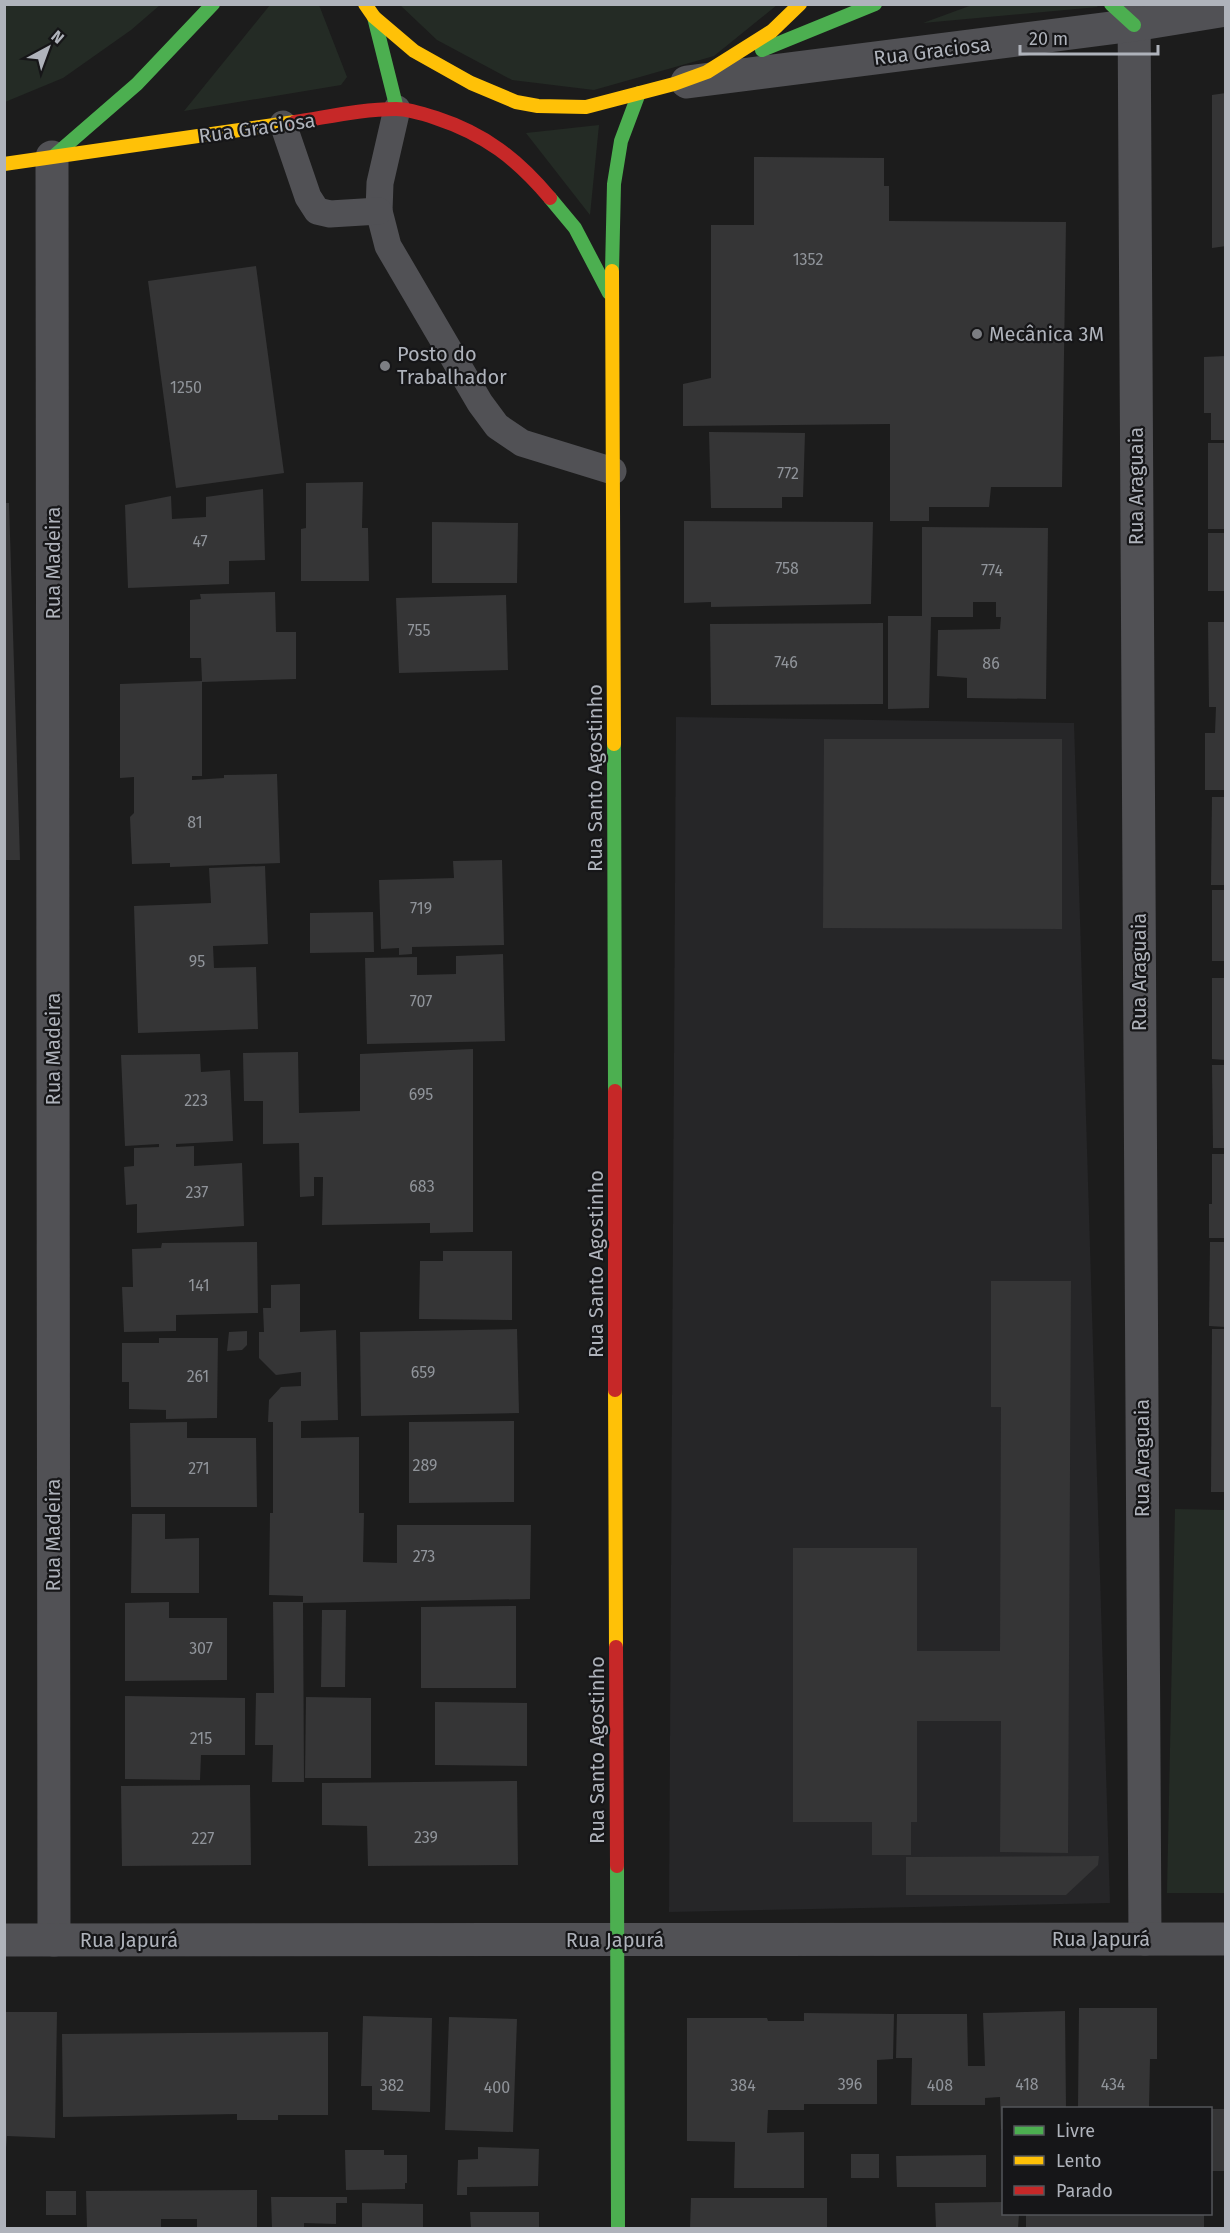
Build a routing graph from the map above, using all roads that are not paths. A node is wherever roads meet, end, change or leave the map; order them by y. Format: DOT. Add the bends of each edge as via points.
graph roads {
  1 [pos="213,4"];
  2 [pos="365,4"];
  3 [pos="800,4"];
  4 [pos="874,4"];
  5 [pos="1226,10"];
  6 [pos="1126,11"];
  7 [pos="374,17"];
  8 [pos="707,72"];
  9 [pos="674,84"];
  10 [pos="639,93"];
  11 [pos="397,109"];
  12 [pos="283,124"];
  13 [pos="460,126"];
  14 [pos="52,158"];
  15 [pos="4,164"];
  16 [pos="379,212"];
  17 [pos="613,300"];
  18 [pos="614,471"];
  19 [pos="1145,1939"];
  20 [pos="1226,1939"];
  21 [pos="4,1940"];
  22 [pos="54,1940"];
  23 [pos="617,1940"];
  24 [pos="618,2229"];
  1 -- 14 [label="main road" via="141,82"];
  2 -- 7 [label="main road"];
  3 -- 8 [label="main road" via="772,31"];
  4 -- 8 [label="main road"];
  5 -- 6 [label="street, Rua Graciosa"];
  6 -- 9 [label="street, Rua Graciosa"];
  6 -- 19 [label="street, Rua Araguaia"];
  7 -- 10 [label="main road" via="414,51 471,83 516,102 586,106"];
  7 -- 11 [label="main road"];
  8 -- 9 [label="main road"];
  9 -- 10 [label="main road"];
  10 -- 17 [label="main road, Rua Santo Agostinho" via="621,141 614,184"];
  11 -- 12 [label="main road, Rua Graciosa"];
  11 -- 13 [label="main road, Rua Graciosa"];
  11 -- 16 [label="lane" via="380,183"];
  12 -- 14 [label="main road, Rua Graciosa"];
  12 -- 16 [label="lane" via="316,211"];
  13 -- 17 [label="main road, Rua Santo Agostinho" via="516,161 534,178 575,228"];
  14 -- 15 [label="main road, Rua Graciosa"];
  14 -- 22 [label="street, Rua Madeira"];
  16 -- 18 [label="lane" via="388,246 496,426 522,443"];
  17 -- 18 [label="main road, Rua Santo Agostinho"];
  18 -- 23 [label="main road, Rua Santo Agostinho"];
  19 -- 20 [label="street, Rua Japurá"];
  19 -- 23 [label="street, Rua Japurá"];
  21 -- 22 [label="street, Rua Japurá"];
  22 -- 23 [label="street, Rua Japurá"];
  23 -- 24 [label="main road, Rua Santo Agostinho"];
}
